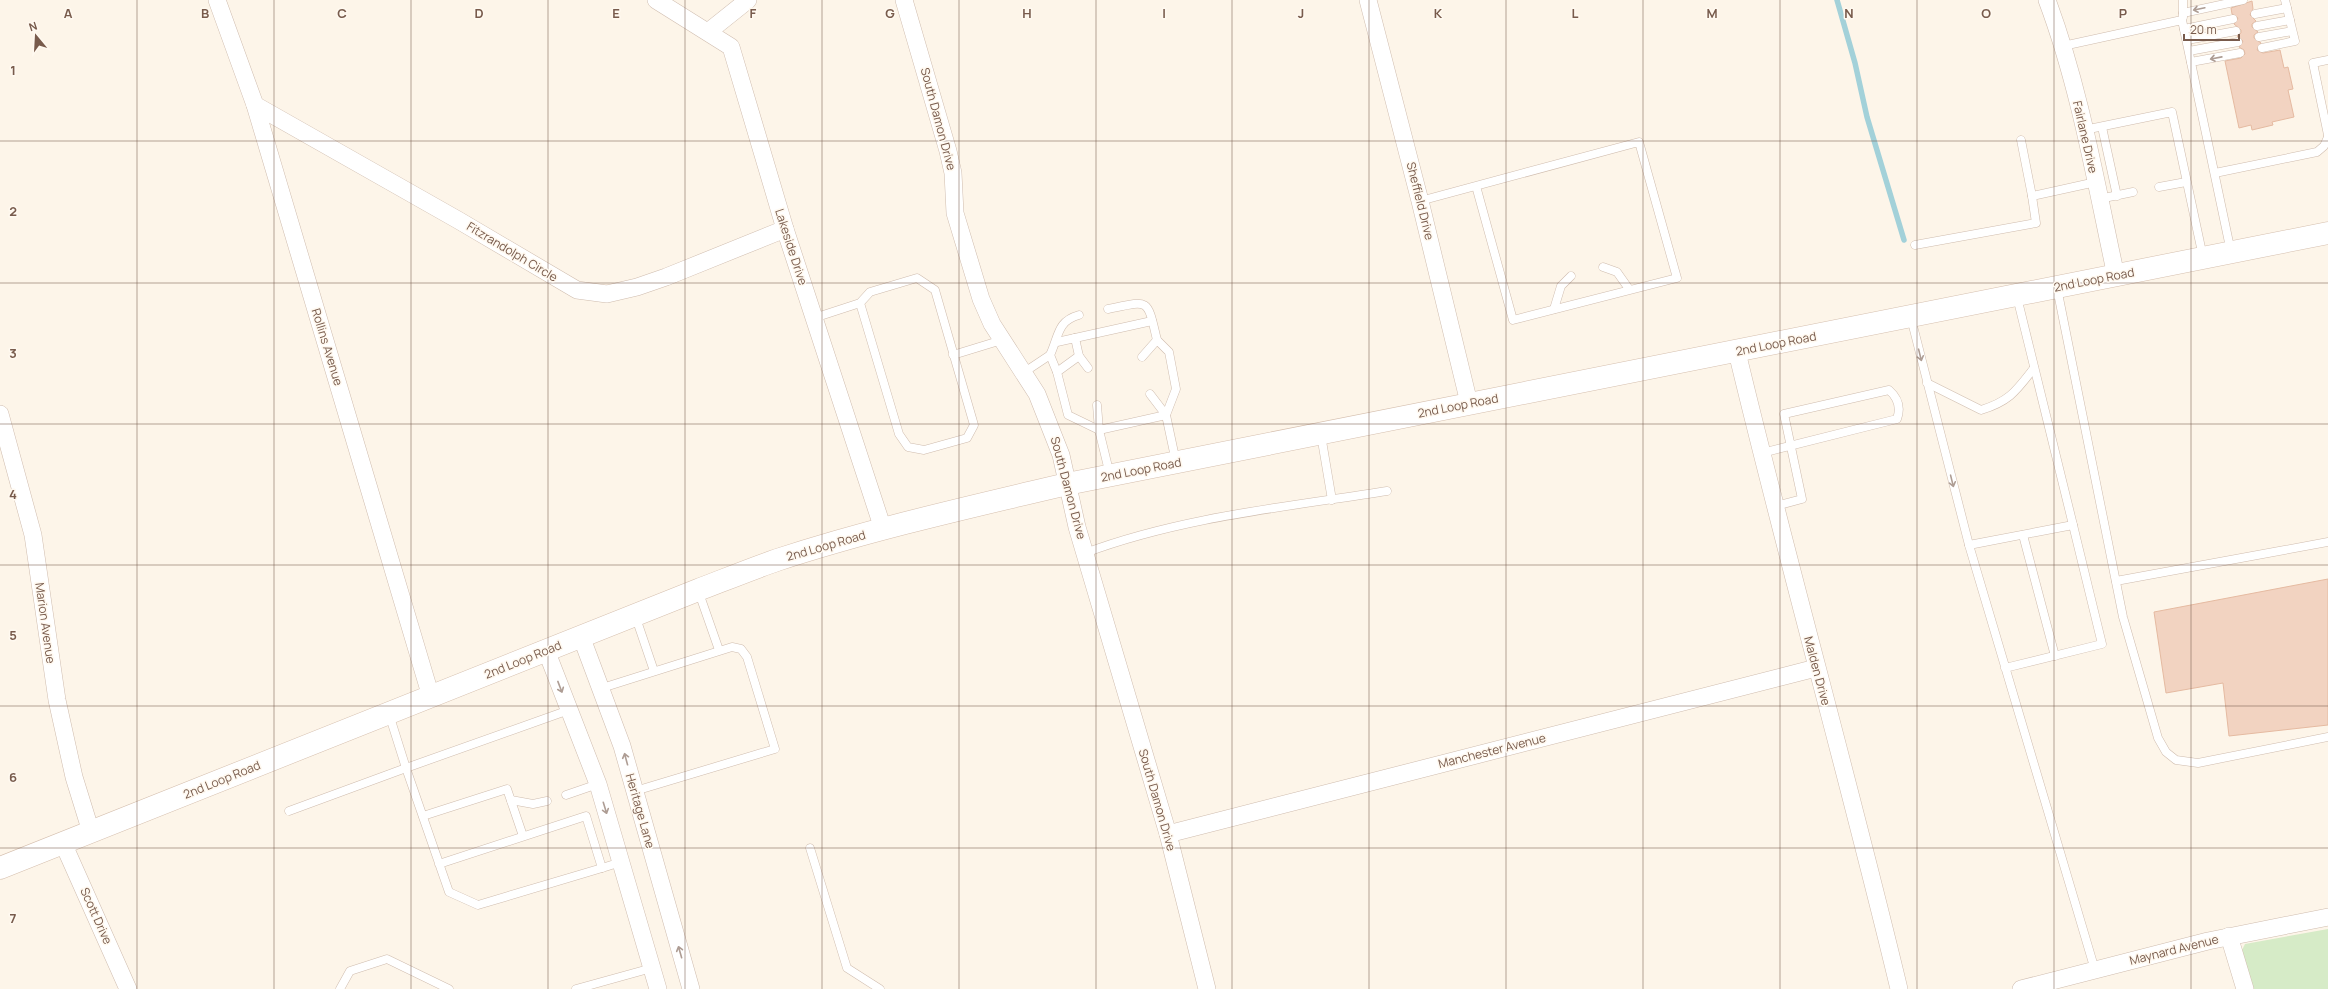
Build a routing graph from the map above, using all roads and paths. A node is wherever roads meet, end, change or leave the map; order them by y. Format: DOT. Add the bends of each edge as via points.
graph roads {
  1 [pos="217,0"];
  2 [pos="656,0"];
  3 [pos="748,0"];
  4 [pos="904,0"];
  5 [pos="1368,0"];
  6 [pos="2047,0"];
  7 [pos="2183,0"];
  8 [pos="2243,0"];
  9 [pos="2286,4"];
  10 [pos="2255,14"];
  11 [pos="2233,19"];
  12 [pos="2290,20"];
  13 [pos="2183,21"];
  14 [pos="2257,26"];
  15 [pos="2236,31"];
  16 [pos="2292,31"];
  17 [pos="708,32"];
  18 [pos="2260,38"];
  19 [pos="2186,40"];
  20 [pos="2238,42"];
  21 [pos="2063,46"];
  22 [pos="2262,48"];
  23 [pos="2189,51"];
  24 [pos="2240,53"];
  25 [pos="2328,60"];
  26 [pos="2191,62"];
  27 [pos="255,105"];
  28 [pos="2102,127"];
  29 [pos="2084,130"];
  30 [pos="2328,136"];
  31 [pos="2021,140"];
  32 [pos="2215,173"];
  33 [pos="2096,182"];
  34 [pos="2186,182"];
  35 [pos="1476,186"];
  36 [pos="2159,187"];
  37 [pos="2133,192"];
  38 [pos="2032,196"];
  39 [pos="2117,196"];
  40 [pos="2099,199"];
  41 [pos="1420,201"];
  42 [pos="785,229"];
  43 [pos="2328,234"];
  44 [pos="1915,245"];
  45 [pos="2232,253"];
  46 [pos="2203,258"];
  47 [pos="1603,267"];
  48 [pos="1571,276"];
  49 [pos="2116,276"];
  50 [pos="2057,288"];
  51 [pos="1629,289"];
  52 [pos="2016,296"];
  53 [pos="860,303"];
  54 [pos="1108,309"];
  55 [pos="1554,309"];
  56 [pos="1080,315"];
  57 [pos="1910,317"];
  58 [pos="814,318"];
  59 [pos="1152,321"];
  60 [pos="1075,338"];
  61 [pos="1002,340"];
  62 [pos="1157,340"];
  63 [pos="1056,342"];
  64 [pos="1737,352"];
  65 [pos="953,355"];
  66 [pos="1050,355"];
  67 [pos="1079,356"];
  68 [pos="1142,357"];
  69 [pos="1088,368"];
  70 [pos="2034,368"];
  71 [pos="1057,372"];
  72 [pos="1023,374"];
  73 [pos="1927,383"];
  74 [pos="1150,394"];
  75 [pos="1469,403"];
  76 [pos="1097,405"];
  77 [pos="0,414"];
  78 [pos="1166,415"];
  79 [pos="1099,430"];
  80 [pos="1321,434"];
  81 [pos="1790,446"];
  82 [pos="1762,453"];
  83 [pos="1176,463"];
  84 [pos="1111,476"];
  85 [pos="1067,484"];
  86 [pos="1387,491"];
  87 [pos="1332,500"];
  88 [pos="1776,506"];
  89 [pos="2073,525"];
  90 [pos="883,529"];
  91 [pos="2023,535"];
  92 [pos="2328,542"];
  93 [pos="1969,546"];
  94 [pos="1085,553"];
  95 [pos="2116,581"];
  96 [pos="698,590"];
  97 [pos="634,615"];
  98 [pos="581,636"];
  99 [pos="546,650"];
  100 [pos="719,650"];
  101 [pos="2054,656"];
  102 [pos="1816,668"];
  103 [pos="2005,668"];
  104 [pos="654,671"];
  105 [pos="602,688"];
  106 [pos="430,697"];
  107 [pos="569,710"];
  108 [pos="389,714"];
  109 [pos="2328,737"];
  110 [pos="406,768"];
  111 [pos="598,784"];
  112 [pos="635,791"];
  113 [pos="566,795"];
  114 [pos="511,800"];
  115 [pos="548,801"];
  116 [pos="289,811"];
  117 [pos="423,816"];
  118 [pos="91,832"];
  119 [pos="1168,834"];
  120 [pos="523,836"];
  121 [pos="63,843"];
  122 [pos="810,848"];
  123 [pos="621,862"];
  124 [pos="439,864"];
  125 [pos="0,868"];
  126 [pos="602,868"];
  127 [pos="2328,917"];
  128 [pos="2229,936"];
  129 [pos="652,968"];
  130 [pos="2095,970"];
  131 [pos="869,986"];
  132 [pos="128,989"];
  133 [pos="340,989"];
  134 [pos="449,989"];
  135 [pos="576,989"];
  136 [pos="658,989"];
  137 [pos="691,989"];
  138 [pos="880,989"];
  139 [pos="1207,989"];
  140 [pos="1899,989"];
  141 [pos="2021,989"];
  142 [pos="2245,989"];
  1 -- 27 [label="street, Rollins Avenue"];
  2 -- 17 [label="street, Lakeside Drive"];
  3 -- 17 [label="street"];
  4 -- 61 [label="street, South Damon Drive" via="948,151 959,227 981,299"];
  5 -- 41 [label="street, Sheffield Drive"];
  6 -- 21 [label="street, Fairlane Drive"];
  7 -- 13 [label="lane"];
  8 -- 13 [label="lane, one-way"];
  9 -- 10 [label="lane"];
  9 -- 12 [label="lane"];
  11 -- 13 [label="lane"];
  12 -- 14 [label="lane"];
  12 -- 16 [label="lane"];
  13 -- 19 [label="lane"];
  13 -- 21 [label="lane"];
  15 -- 19 [label="lane"];
  16 -- 18 [label="lane"];
  16 -- 22 [label="lane" via="2295,42"];
  17 -- 42 [label="street, Lakeside Drive" via="730,47"];
  19 -- 23 [label="lane"];
  20 -- 23 [label="lane"];
  21 -- 29 [label="street, Fairlane Drive"];
  23 -- 26 [label="lane"];
  24 -- 26 [label="lane, one-way"];
  25 -- 30 [label="lane" via="2313,63"];
  26 -- 32 [label="lane"];
  27 -- 42 [label="street, Fitzrandolph Circle" via="576,290 607,294 637,287"];
  27 -- 106 [label="street, Rollins Avenue"];
  28 -- 29 [label="lane"];
  28 -- 34 [label="lane" via="2172,112"];
  28 -- 39 [label="lane"];
  29 -- 33 [label="street, Fairlane Drive"];
  30 -- 32 [label="lane" via="2324,146 2317,152"];
  31 -- 38 [label="lane"];
  32 -- 45 [label="lane"];
  33 -- 38 [label="lane"];
  33 -- 40 [label="street, Fairlane Drive"];
  34 -- 36 [label="lane"];
  34 -- 46 [label="lane"];
  35 -- 41 [label="lane"];
  35 -- 51 [label="lane" via="1640,142 1677,278"];
  35 -- 55 [label="lane" via="1513,320"];
  37 -- 39 [label="lane"];
  38 -- 44 [label="lane" via="2036,223"];
  39 -- 40 [label="lane"];
  40 -- 49 [label="street, Fairlane Drive"];
  41 -- 75 [label="street, Sheffield Drive"];
  42 -- 58 [label="street, Lakeside Drive"];
  43 -- 45 [label="main road, 2nd Loop Road"];
  45 -- 46 [label="main road, 2nd Loop Road"];
  46 -- 49 [label="main road, 2nd Loop Road"];
  47 -- 51 [label="lane" via="1618,272"];
  48 -- 55 [label="lane" via="1561,286"];
  49 -- 50 [label="main road, 2nd Loop Road"];
  50 -- 52 [label="main road, 2nd Loop Road"];
  50 -- 95 [label="lane"];
  51 -- 55 [label="lane"];
  52 -- 57 [label="main road, 2nd Loop Road"];
  52 -- 70 [label="lane"];
  53 -- 58 [label="lane"];
  53 -- 65 [label="lane" via="870,292 917,278 935,290"];
  53 -- 65 [label="lane" via="900,434 908,446 924,450 967,438 974,425"];
  54 -- 59 [label="lane" via="1140,302 1145,305"];
  56 -- 63 [label="lane" via="1063,322"];
  57 -- 64 [label="main road, 2nd Loop Road"];
  57 -- 73 [label="lane, one-way"];
  58 -- 90 [label="street, Lakeside Drive"];
  59 -- 60 [label="lane"];
  59 -- 62 [label="lane"];
  60 -- 63 [label="lane"];
  60 -- 67 [label="lane"];
  61 -- 65 [label="lane"];
  61 -- 72 [label="street, South Damon Drive"];
  62 -- 68 [label="lane"];
  62 -- 78 [label="lane" via="1169,352 1176,389"];
  63 -- 66 [label="lane"];
  64 -- 75 [label="main road, 2nd Loop Road"];
  64 -- 82 [label="street, Malden Drive"];
  66 -- 71 [label="lane"];
  66 -- 72 [label="lane"];
  67 -- 69 [label="lane"];
  67 -- 71 [label="lane"];
  70 -- 73 [label="lane" via="2013,394 2000,404 1981,410"];
  70 -- 89 [label="lane"];
  71 -- 79 [label="lane" via="1068,416"];
  72 -- 85 [label="street, South Damon Drive" via="1037,394 1049,423 1061,455"];
  73 -- 93 [label="lane, one-way"];
  74 -- 78 [label="lane"];
  75 -- 80 [label="main road, 2nd Loop Road"];
  76 -- 79 [label="lane"];
  77 -- 118 [label="street, Marion Avenue" via="33,535 57,700 74,777"];
  78 -- 79 [label="lane"];
  78 -- 83 [label="lane"];
  79 -- 84 [label="lane"];
  80 -- 83 [label="main road, 2nd Loop Road"];
  80 -- 87 [label="lane"];
  81 -- 81 [label="lane" via="1897,419 1900,410 1895,395 1889,390 1784,414"];
  81 -- 82 [label="lane"];
  81 -- 88 [label="lane" via="1802,499"];
  82 -- 88 [label="street, Malden Drive"];
  83 -- 84 [label="main road, 2nd Loop Road"];
  84 -- 85 [label="main road, 2nd Loop Road"];
  85 -- 90 [label="main road, 2nd Loop Road"];
  85 -- 94 [label="street, South Damon Drive"];
  86 -- 87 [label="lane"];
  87 -- 94 [label="lane" via="1211,519 1144,533"];
  88 -- 102 [label="street, Malden Drive"];
  89 -- 91 [label="lane"];
  89 -- 101 [label="lane" via="2102,644"];
  90 -- 96 [label="main road, 2nd Loop Road" via="777,560"];
  91 -- 93 [label="lane"];
  91 -- 101 [label="lane"];
  92 -- 95 [label="lane"];
  93 -- 103 [label="lane"];
  94 -- 119 [label="street, South Damon Drive"];
  95 -- 109 [label="lane" via="2123,617 2158,738 2166,752 2176,760 2198,763"];
  96 -- 97 [label="main road, 2nd Loop Road"];
  96 -- 100 [label="lane"];
  97 -- 98 [label="main road, 2nd Loop Road"];
  97 -- 104 [label="lane"];
  98 -- 99 [label="main road, 2nd Loop Road"];
  98 -- 105 [label="street, Heritage Lane"];
  99 -- 106 [label="main road, 2nd Loop Road"];
  99 -- 107 [label="street, one-way"];
  100 -- 104 [label="lane"];
  100 -- 112 [label="lane" via="732,647 741,649 747,657 775,749"];
  101 -- 103 [label="lane"];
  102 -- 119 [label="street, Manchester Avenue"];
  102 -- 140 [label="street, Malden Drive"];
  103 -- 130 [label="lane"];
  104 -- 105 [label="lane"];
  112 -- 105 [label="street, Heritage Lane, one-way"];
  106 -- 108 [label="main road, 2nd Loop Road"];
  107 -- 110 [label="lane"];
  107 -- 111 [label="street"];
  108 -- 110 [label="lane"];
  108 -- 118 [label="main road, 2nd Loop Road"];
  110 -- 116 [label="lane"];
  110 -- 117 [label="lane"];
  111 -- 113 [label="lane"];
  111 -- 123 [label="street, one-way"];
  137 -- 112 [label="street, Heritage Lane, one-way"];
  114 -- 115 [label="lane" via="533,804"];
  114 -- 117 [label="lane" via="507,788"];
  114 -- 120 [label="lane"];
  117 -- 124 [label="lane"];
  118 -- 121 [label="main road, 2nd Loop Road"];
  119 -- 139 [label="street, South Damon Drive"];
  120 -- 124 [label="lane"];
  120 -- 126 [label="lane" via="586,816"];
  121 -- 125 [label="main road, 2nd Loop Road"];
  121 -- 132 [label="street, Scott Drive"];
  122 -- 131 [label="lane" via="847,968"];
  123 -- 126 [label="lane"];
  123 -- 129 [label="street"];
  124 -- 126 [label="lane" via="449,892 478,905"];
  127 -- 128 [label="street, Maynard Avenue"];
  128 -- 130 [label="street, Maynard Avenue"];
  128 -- 142 [label="street"];
  129 -- 135 [label="lane"];
  129 -- 136 [label="street"];
  130 -- 141 [label="street, Maynard Avenue"];
  131 -- 138 [label="lane"];
  133 -- 134 [label="lane" via="350,971 387,959"];
}
